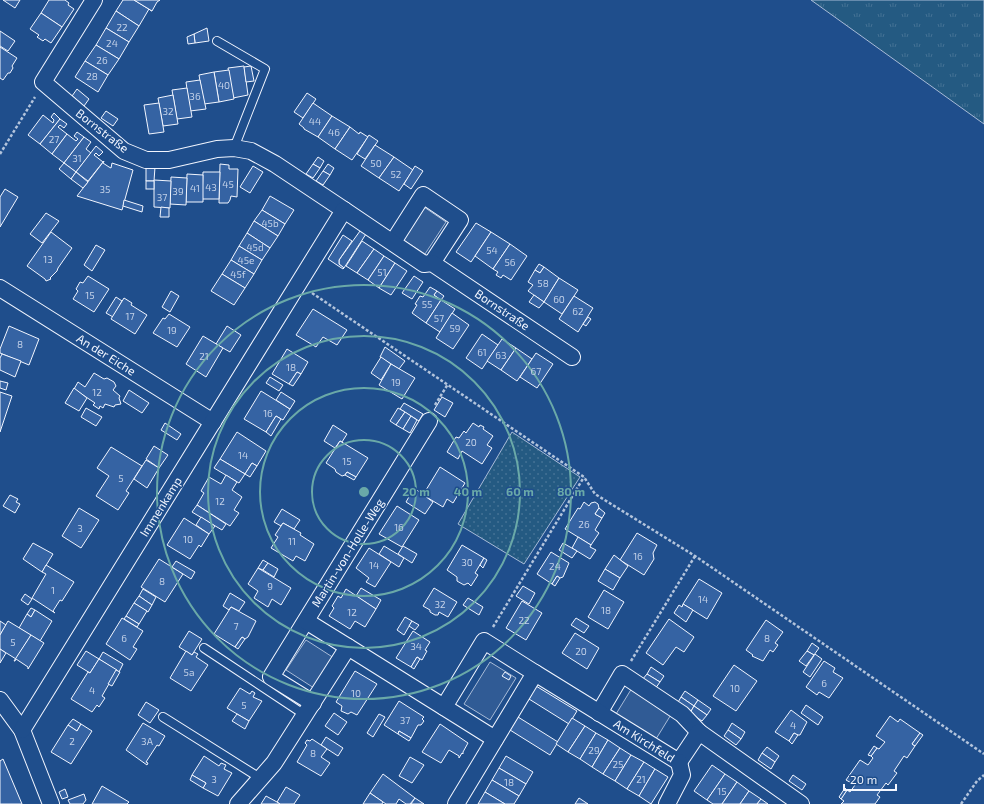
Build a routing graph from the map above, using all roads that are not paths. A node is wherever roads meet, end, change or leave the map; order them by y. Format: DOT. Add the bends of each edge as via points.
graph roads {
  1 [pos="94,0"];
  2 [pos="217,41"];
  3 [pos="234,148"];
  4 [pos="344,210"];
  5 [pos="393,242"];
  6 [pos="432,263"];
  7 [pos="0,288"];
  8 [pos="572,357"];
  9 [pos="429,421"];
  10 [pos="214,422"];
  11 [pos="306,621"];
  12 [pos="348,647"];
  13 [pos="204,648"];
  14 [pos="535,672"];
  15 [pos="0,700"];
  16 [pos="444,707"];
  17 [pos="309,709"];
  18 [pos="599,713"];
  19 [pos="163,717"];
  20 [pos="22,730"];
  21 [pos="699,732"];
  22 [pos="495,739"];
  23 [pos="679,762"];
  24 [pos="260,778"];
  25 [pos="51,804"];
  26 [pos="238,804"];
  27 [pos="456,804"];
  28 [pos="667,804"];
  29 [pos="802,804"];
  1 -- 3 [label="street, Bornstraße" via="43,82 124,151 146,160 169,160 217,149"];
  2 -- 3 [label="lane" via="265,69"];
  3 -- 4 [label="street, Bornstraße" via="251,151 275,164"];
  4 -- 5 [label="street, Bornstraße"];
  4 -- 10 [label="street, Immenkamp"];
  5 -- 6 [label="street, Bornstraße" via="424,264"];
  5 -- 6 [label="street" via="423,195 460,220"];
  6 -- 8 [label="street, Bornstraße"];
  7 -- 10 [label="street, An der Eiche"];
  9 -- 11 [label="street, Martin-von-Holle-Weg"];
  10 -- 20 [label="street, Immenkamp"];
  11 -- 12 [label="street, Martin-von-Holle-Weg"];
  11 -- 17 [label="street, Martin-von-Holle-Weg" via="271,677"];
  12 -- 16 [label="street"];
  12 -- 17 [label="street"];
  13 -- 17 [label="lane"];
  14 -- 16 [label="street, Am Kirchfeld" via="484,641"];
  14 -- 18 [label="street, Am Kirchfeld"];
  14 -- 22 [label="street"];
  15 -- 20 [label="street"];
  16 -- 22 [label="street"];
  17 -- 24 [label="street" via="274,763"];
  18 -- 21 [label="street" via="622,674 682,714"];
  18 -- 23 [label="street, Am Kirchfeld"];
  19 -- 24 [label="lane"];
  20 -- 25 [label="street"];
  21 -- 23 [label="street, Am Kirchfeld"];
  21 -- 29 [label="street"];
  22 -- 27 [label="street"];
  23 -- 28 [label="street" via="682,775"];
  24 -- 26 [label="street"];
}
